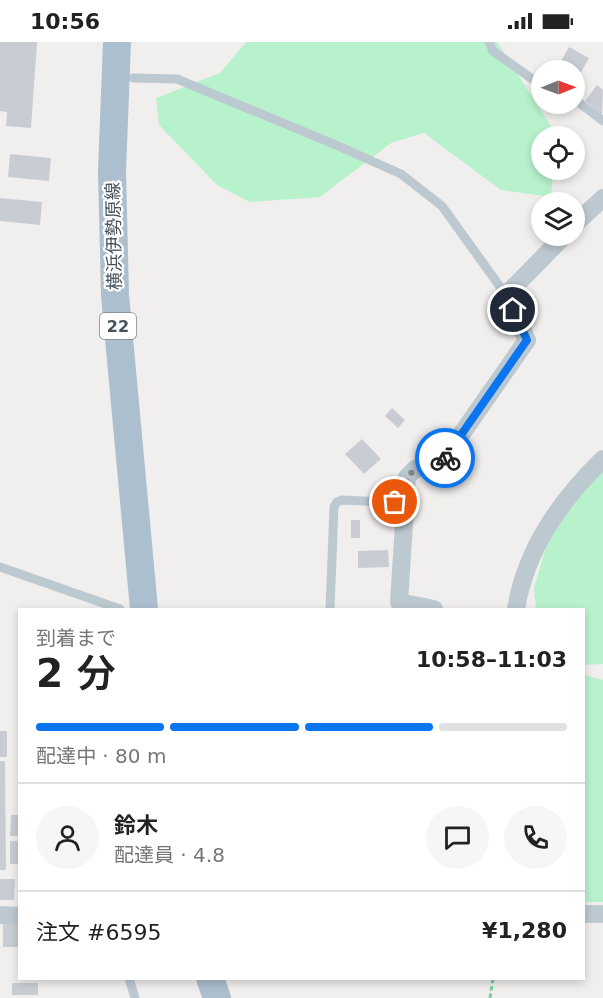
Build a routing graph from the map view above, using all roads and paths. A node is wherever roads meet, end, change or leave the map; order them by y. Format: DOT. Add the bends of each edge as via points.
graph roads {
  1 [pos="117,42"];
  2 [pos="135,42"];
  3 [pos="489,42"];
  4 [pos="133,78"];
  5 [pos="531,78"];
  6 [pos="585,108"];
  7 [pos="603,122"];
  8 [pos="603,198"];
  9 [pos="585,215"];
  10 [pos="554,246"];
  11 [pos="506,295"];
  12 [pos="603,459"];
  13 [pos="406,503"];
  14 [pos="0,567"];
  15 [pos="117,608"];
  16 [pos="144,608"];
  17 [pos="162,608"];
  18 [pos="330,608"];
  19 [pos="429,608"];
  20 [pos="516,608"];
  21 [pos="585,914"];
  22 [pos="603,914"];
  23 [pos="0,915"];
  24 [pos="18,916"];
  25 [pos="130,980"];
  26 [pos="197,980"];
  27 [pos="211,980"];
  28 [pos="493,980"];
  29 [pos="135,998"];
  30 [pos="202,998"];
  31 [pos="217,998"];
  32 [pos="490,998"];
  1 -- 16 [label="main road, 横浜伊勢原線 / 22" via="112,171 115,295"];
  2 -- 4 [label="main road, 横浜伊勢原線 / 22"];
  3 -- 5 [label="lane" via="494,51"];
  4 -- 11 [label="lane" via="177,79 401,174 442,206"];
  4 -- 17 [label="main road, 横浜伊勢原線 / 22" via="130,173 134,301"];
  6 -- 7 [label="lane"];
  8 -- 9 [label="street"];
  10 -- 11 [label="street"];
  11 -- 13 [label="street" via="527,340 442,462 415,469 407,477"];
  12 -- 20 [label="street" via="551,519 528,563"];
  13 -- 18 [label="lane" via="337,502"];
  13 -- 19 [label="street" via="399,602"];
  14 -- 15 [label="lane"];
  21 -- 22 [label="street"];
  23 -- 24 [label="street"];
  25 -- 29 [label="lane"];
  26 -- 30 [label="main road"];
  27 -- 31 [label="main road"];
  28 -- 32 [label="path"];
}
